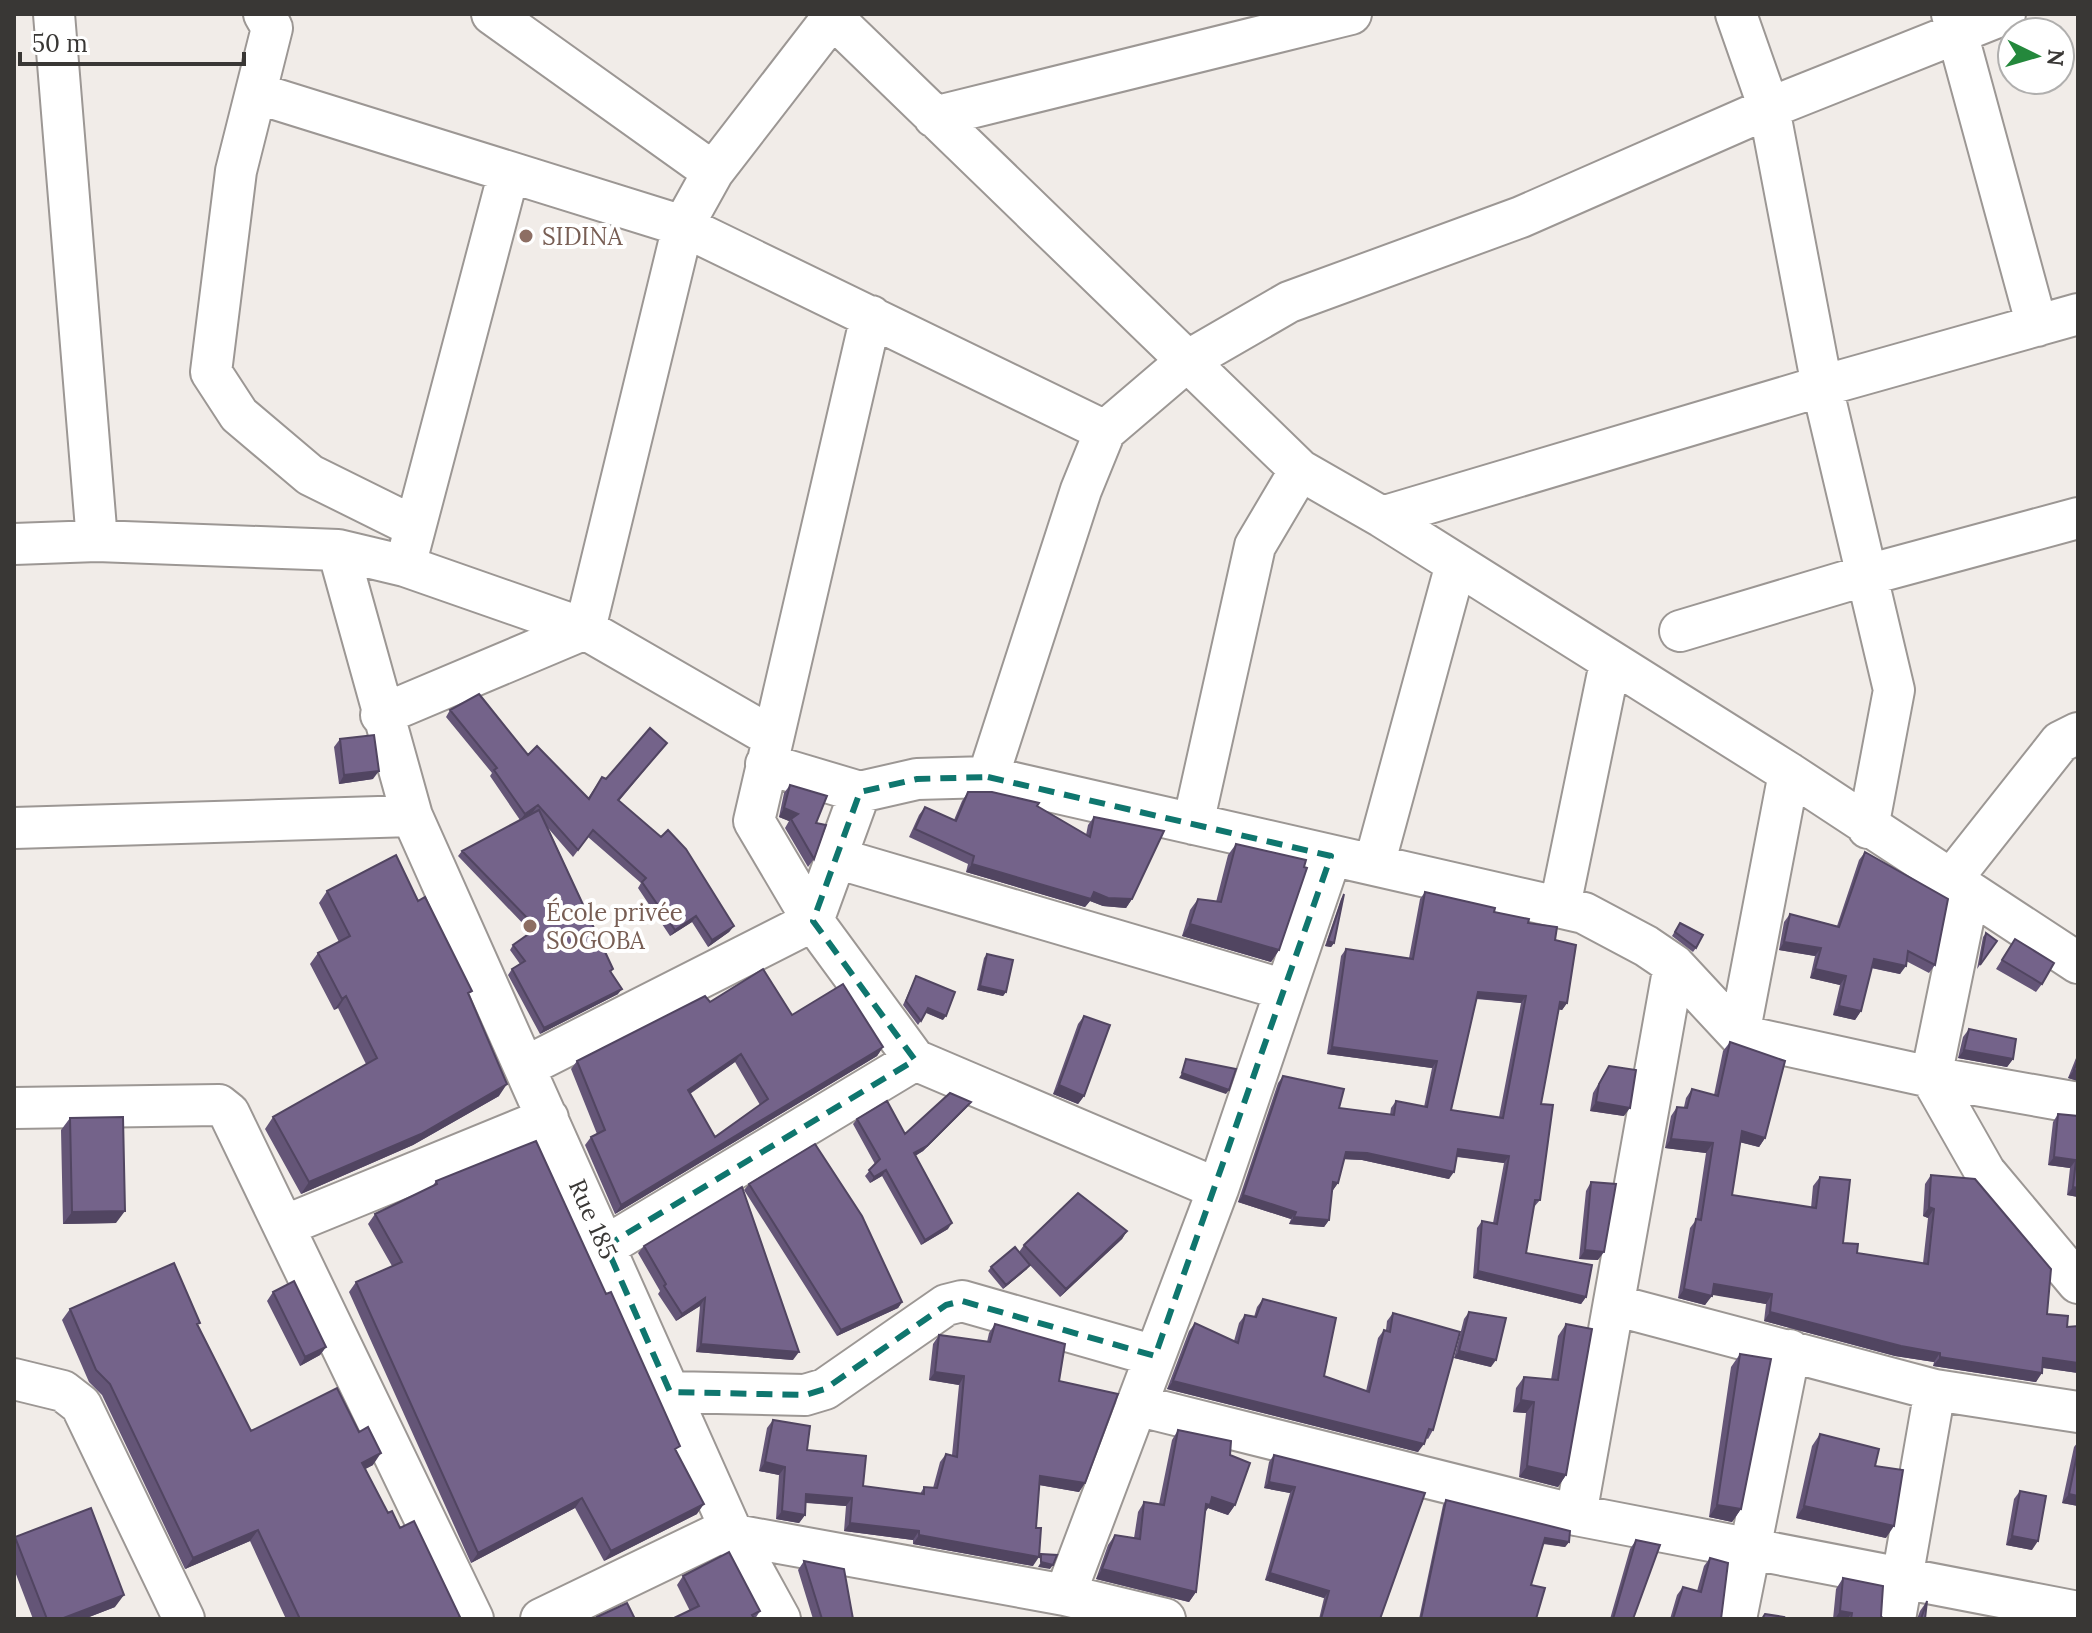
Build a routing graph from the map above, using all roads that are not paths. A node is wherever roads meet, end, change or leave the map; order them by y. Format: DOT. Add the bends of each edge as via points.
graph roads {
  1 [pos="54,14"];
  2 [pos="264,14"];
  3 [pos="492,14"];
  4 [pos="1351,14"];
  5 [pos="1736,14"];
  6 [pos="2005,14"];
  7 [pos="830,16"];
  8 [pos="1953,23"];
  9 [pos="256,93"];
  10 [pos="1769,108"];
  11 [pos="934,117"];
  12 [pos="509,172"];
  13 [pos="713,172"];
  14 [pos="683,226"];
  15 [pos="2078,314"];
  16 [pos="871,316"];
  17 [pos="2037,326"];
  18 [pos="1187,361"];
  19 [pos="1822,386"];
  20 [pos="1105,431"];
  21 [pos="1300,470"];
  22 [pos="1382,517"];
  23 [pos="2078,518"];
  24 [pos="415,527"];
  25 [pos="97,541"];
  26 [pos="14,544"];
  27 [pos="338,550"];
  28 [pos="1456,564"];
  29 [pos="405,566"];
  30 [pos="1867,575"];
  31 [pos="585,629"];
  32 [pos="1680,631"];
  33 [pos="1610,663"];
  34 [pos="381,715"];
  35 [pos="2078,733"];
  36 [pos="769,750"];
  37 [pos="1789,773"];
  38 [pos="988,777"];
  39 [pos="860,792"];
  40 [pos="412,816"];
  41 [pos="1193,824"];
  42 [pos="14,828"];
  43 [pos="1868,828"];
  44 [pos="1331,856"];
  45 [pos="836,858"];
  46 [pos="1374,865"];
  47 [pos="1960,886"];
  48 [pos="1560,906"];
  49 [pos="813,921"];
  50 [pos="2078,963"];
  51 [pos="1674,965"];
  52 [pos="1285,990"];
  53 [pos="1739,1035"];
  54 [pos="915,1060"];
  55 [pos="525,1067"];
  56 [pos="1931,1077"];
  57 [pos="2078,1103"];
  58 [pos="14,1108"];
  59 [pos="548,1118"];
  60 [pos="1218,1189"];
  61 [pos="284,1226"];
  62 [pos="606,1246"];
  63 [pos="2078,1283"];
  64 [pos="1614,1305"];
  65 [pos="1790,1350"];
  66 [pos="1155,1356"];
  67 [pos="14,1379"];
  68 [pos="1935,1390"];
  69 [pos="670,1392"];
  70 [pos="1136,1405"];
  71 [pos="2078,1412"];
  72 [pos="1576,1515"];
  73 [pos="733,1532"];
  74 [pos="1752,1549"];
  75 [pos="1901,1578"];
  76 [pos="1065,1595"];
  77 [pos="2078,1612"];
  78 [pos="184,1619"];
  79 [pos="473,1619"];
  80 [pos="541,1619"];
  81 [pos="780,1619"];
  82 [pos="1165,1619"];
  83 [pos="1736,1619"];
  84 [pos="1895,1619"];
  1 -- 25 [label="street"];
  2 -- 9 [label="street" via="272,28"];
  3 -- 13 [label="street"];
  4 -- 11 [label="street"];
  5 -- 10 [label="street"];
  6 -- 8 [label="street"];
  7 -- 11 [label="street"];
  7 -- 13 [label="street"];
  8 -- 10 [label="street"];
  8 -- 17 [label="street"];
  9 -- 12 [label="street"];
  9 -- 24 [label="street" via="236,171 211,372 239,415 310,475"];
  10 -- 18 [label="street" via="1521,217 1289,302"];
  10 -- 19 [label="street"];
  11 -- 18 [label="street"];
  12 -- 14 [label="street"];
  12 -- 24 [label="street"];
  13 -- 14 [label="street"];
  14 -- 16 [label="street"];
  14 -- 31 [label="street"];
  15 -- 17 [label="street"];
  16 -- 20 [label="street"];
  16 -- 36 [label="street"];
  17 -- 19 [label="street"];
  18 -- 20 [label="street"];
  18 -- 21 [label="street"];
  19 -- 22 [label="street"];
  19 -- 30 [label="street"];
  20 -- 38 [label="street"];
  21 -- 22 [label="street"];
  21 -- 41 [label="street" via="1255,546"];
  22 -- 28 [label="street"];
  23 -- 30 [label="street"];
  24 -- 29 [label="street"];
  25 -- 26 [label="street"];
  25 -- 27 [label="street"];
  27 -- 29 [label="street"];
  27 -- 34 [label="street, Rue 185"];
  28 -- 33 [label="street"];
  28 -- 46 [label="street"];
  29 -- 31 [label="street"];
  30 -- 32 [label="street"];
  30 -- 43 [label="street" via="1894,690"];
  31 -- 34 [label="street"];
  31 -- 36 [label="street"];
  33 -- 37 [label="street"];
  33 -- 48 [label="street"];
  34 -- 40 [label="street, Rue 185"];
  35 -- 47 [label="street" via="2060,742"];
  36 -- 39 [label="street"];
  36 -- 49 [label="street" via="754,821"];
  37 -- 43 [label="street"];
  37 -- 53 [label="street"];
  38 -- 39 [label="street" via="917,779"];
  38 -- 41 [label="street"];
  39 -- 45 [label="street"];
  40 -- 42 [label="street"];
  40 -- 55 [label="street, Rue 185"];
  41 -- 44 [label="street"];
  43 -- 47 [label="street"];
  44 -- 46 [label="street"];
  44 -- 52 [label="street"];
  45 -- 49 [label="street"];
  45 -- 52 [label="street"];
  46 -- 48 [label="street"];
  47 -- 50 [label="street"];
  47 -- 56 [label="street"];
  48 -- 51 [label="street" via="1584,913"];
  49 -- 54 [label="street"];
  49 -- 55 [label="street"];
  51 -- 53 [label="street"];
  51 -- 64 [label="street"];
  52 -- 60 [label="street"];
  53 -- 56 [label="street"];
  54 -- 60 [label="street"];
  54 -- 62 [label="street"];
  55 -- 59 [label="street, Rue 185"];
  56 -- 57 [label="street"];
  56 -- 63 [label="street" via="1985,1172"];
  58 -- 61 [label="street" via="219,1105 229,1113"];
  59 -- 61 [label="street"];
  59 -- 62 [label="street, Rue 185"];
  60 -- 66 [label="street"];
  61 -- 79 [label="street"];
  62 -- 69 [label="street, Rue 185"];
  64 -- 65 [label="street"];
  64 -- 72 [label="street"];
  65 -- 68 [label="street"];
  65 -- 74 [label="street"];
  66 -- 69 [label="street" via="962,1301 946,1305 825,1389 805,1395"];
  66 -- 70 [label="street"];
  67 -- 78 [label="street" via="63,1391 81,1405"];
  68 -- 71 [label="street"];
  68 -- 75 [label="street"];
  69 -- 73 [label="street, Rue 185"];
  70 -- 72 [label="street"];
  70 -- 76 [label="street"];
  72 -- 74 [label="street"];
  73 -- 76 [label="street"];
  73 -- 80 [label="street"];
  73 -- 81 [label="street, Rue 185"];
  74 -- 75 [label="street"];
  74 -- 83 [label="street"];
  75 -- 77 [label="street"];
  75 -- 84 [label="street"];
  76 -- 82 [label="street"];
}
